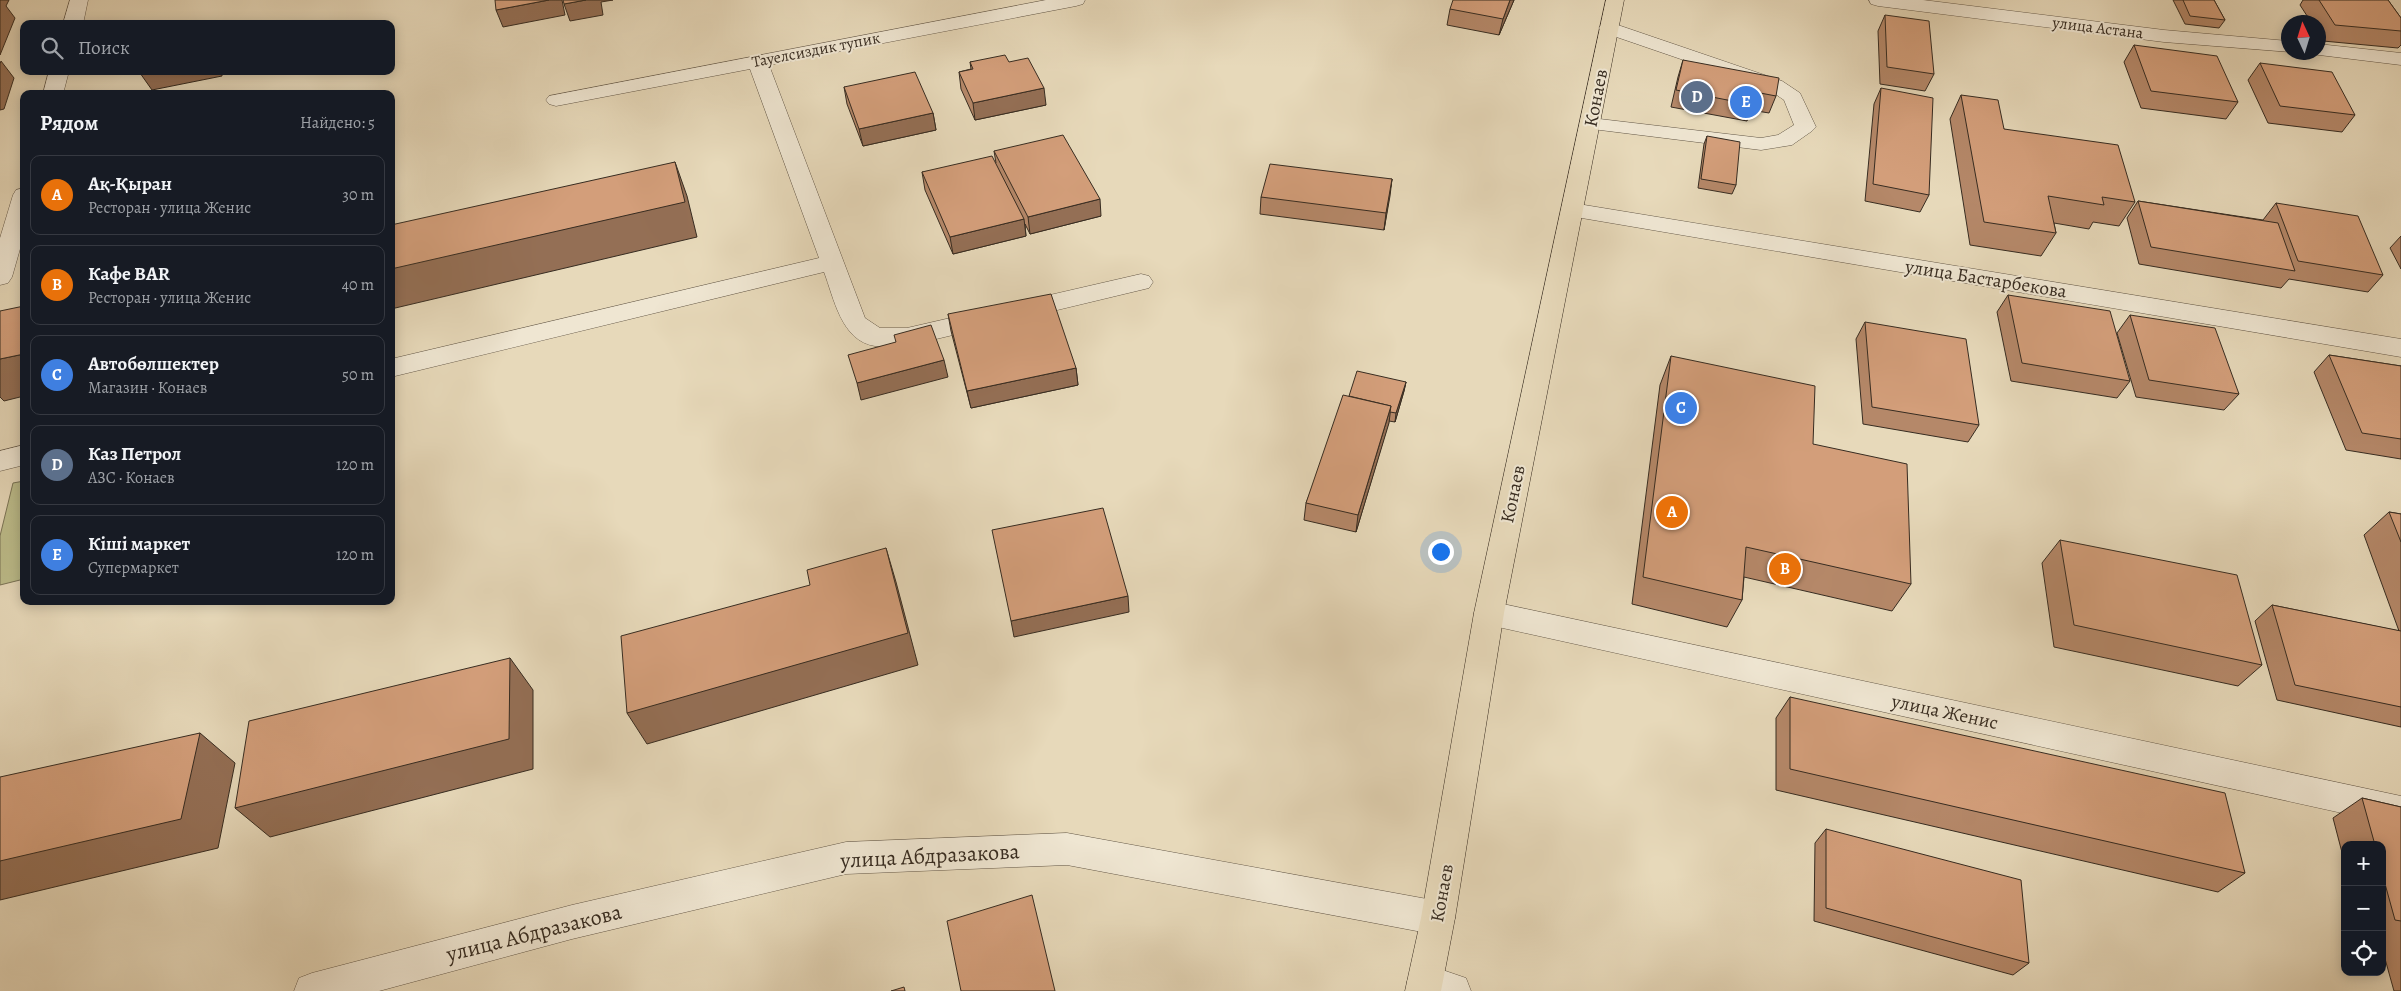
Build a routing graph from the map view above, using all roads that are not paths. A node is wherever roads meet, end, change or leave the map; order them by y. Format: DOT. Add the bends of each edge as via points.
graph roads {
  1 [pos="80,0"];
  2 [pos="1076,0"];
  3 [pos="1615,0"];
  4 [pos="1878,0"];
  5 [pos="74,20"];
  6 [pos="1609,28"];
  7 [pos="2281,46"];
  8 [pos="2326,51"];
  9 [pos="2401,59"];
  10 [pos="757,61"];
  11 [pos="58,75"];
  12 [pos="54,90"];
  13 [pos="556,100"];
  14 [pos="1591,124"];
  15 [pos="20,208"];
  16 [pos="1572,210"];
  17 [pos="833,262"];
  18 [pos="0,277"];
  19 [pos="1140,282"];
  20 [pos="2401,348"];
  21 [pos="395,367"];
  22 [pos="20,456"];
  23 [pos="0,461"];
  24 [pos="1488,614"];
  25 [pos="2401,811"];
  26 [pos="1438,918"];
  27 [pos="1433,988"];
  28 [pos="312,991"];
  1 -- 5 [label="street"];
  2 -- 10 [label="street, Тауелсиздик тупик"];
  3 -- 6 [label="main road, Конаев"];
  4 -- 7 [label="street, улица Астана" via="2164,36"];
  6 -- 14 [label="main road, Конаев"];
  6 -- 14 [label="street" via="1775,85 1793,97 1806,127 1784,140 1761,144"];
  8 -- 9 [label="street"];
  10 -- 13 [label="street, Тауелсиздик тупик"];
  10 -- 17 [label="street"];
  11 -- 12 [label="street"];
  14 -- 16 [label="main road, Конаев"];
  15 -- 18 [label="street"];
  16 -- 20 [label="street, улица Бастарбекова"];
  16 -- 24 [label="main road, Конаев"];
  17 -- 19 [label="street" via="855,323 875,337 907,337"];
  17 -- 21 [label="street"];
  22 -- 23 [label="street"];
  24 -- 25 [label="street, улица Женис"];
  24 -- 26 [label="main road, Конаев"];
  26 -- 27 [label="main road, Конаев"];
  26 -- 28 [label="street, улица Абдразакова" via="1067,849 846,858 572,922"];
}
